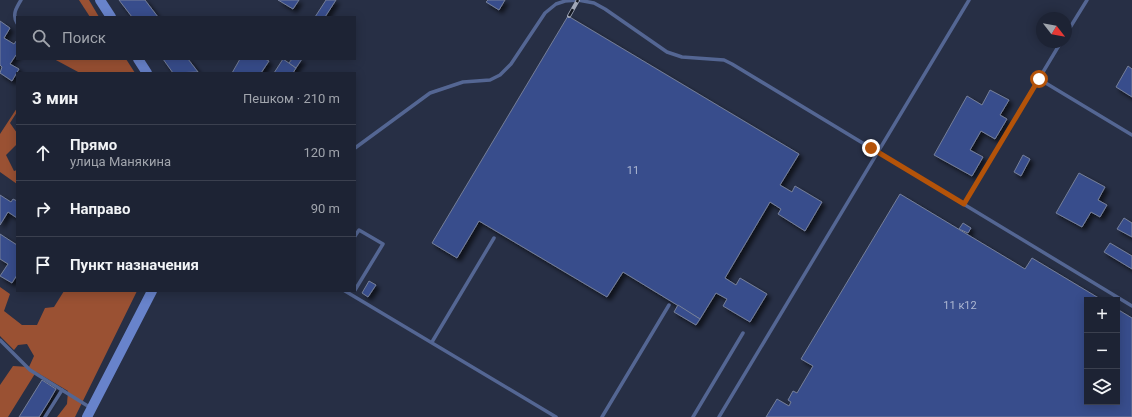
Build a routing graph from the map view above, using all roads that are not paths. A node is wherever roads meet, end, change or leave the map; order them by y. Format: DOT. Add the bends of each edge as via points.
graph roads {
  1 [pos="21,0"];
  2 [pos="100,0"];
  3 [pos="969,0"];
  4 [pos="1087,0"];
  5 [pos="110,16"];
  6 [pos="16,20"];
  7 [pos="1072,24"];
  8 [pos="1057,48"];
  9 [pos="139,60"];
  10 [pos="146,72"];
  11 [pos="1039,79"];
  12 [pos="1132,135"];
  13 [pos="356,147"];
  14 [pos="878,152"];
  15 [pos="964,204"];
  16 [pos="356,234"];
  17 [pos="494,238"];
  18 [pos="356,289"];
  19 [pos="151,292"];
  20 [pos="347,292"];
  21 [pos="354,292"];
  22 [pos="352,295"];
  23 [pos="669,305"];
  24 [pos="1132,306"];
  25 [pos="743,333"];
  26 [pos="0,340"];
  27 [pos="432,342"];
  28 [pos="62,390"];
  29 [pos="90,413"];
  30 [pos="45,417"];
  31 [pos="556,417"];
  32 [pos="602,417"];
  33 [pos="693,417"];
  34 [pos="719,417"];
  1 -- 6 [label="lane" via="14,15"];
  2 -- 5 [label="main road"];
  3 -- 14 [label="lane"];
  4 -- 7 [label="lane"];
  8 -- 11 [label="lane"];
  9 -- 10 [label="main road"];
  11 -- 12 [label="lane"];
  11 -- 15 [label="lane"];
  13 -- 14 [label="lane" via="430,93 463,82 490,80 500,75 511,64 545,13 556,4 578,0 594,3 605,9 667,52 682,57 724,60 732,64"];
  14 -- 15 [label="lane"];
  14 -- 34 [label="lane"];
  15 -- 24 [label="lane"];
  16 -- 18 [label="lane" via="359,230 383,244"];
  17 -- 27 [label="lane"];
  19 -- 29 [label="main road"];
  20 -- 22 [label="lane"];
  21 -- 22 [label="lane"];
  22 -- 27 [label="lane"];
  23 -- 32 [label="lane"];
  25 -- 33 [label="lane"];
  26 -- 28 [label="lane" via="30,370"];
  27 -- 31 [label="lane"];
  28 -- 29 [label="lane"];
  28 -- 30 [label="lane"];
}
